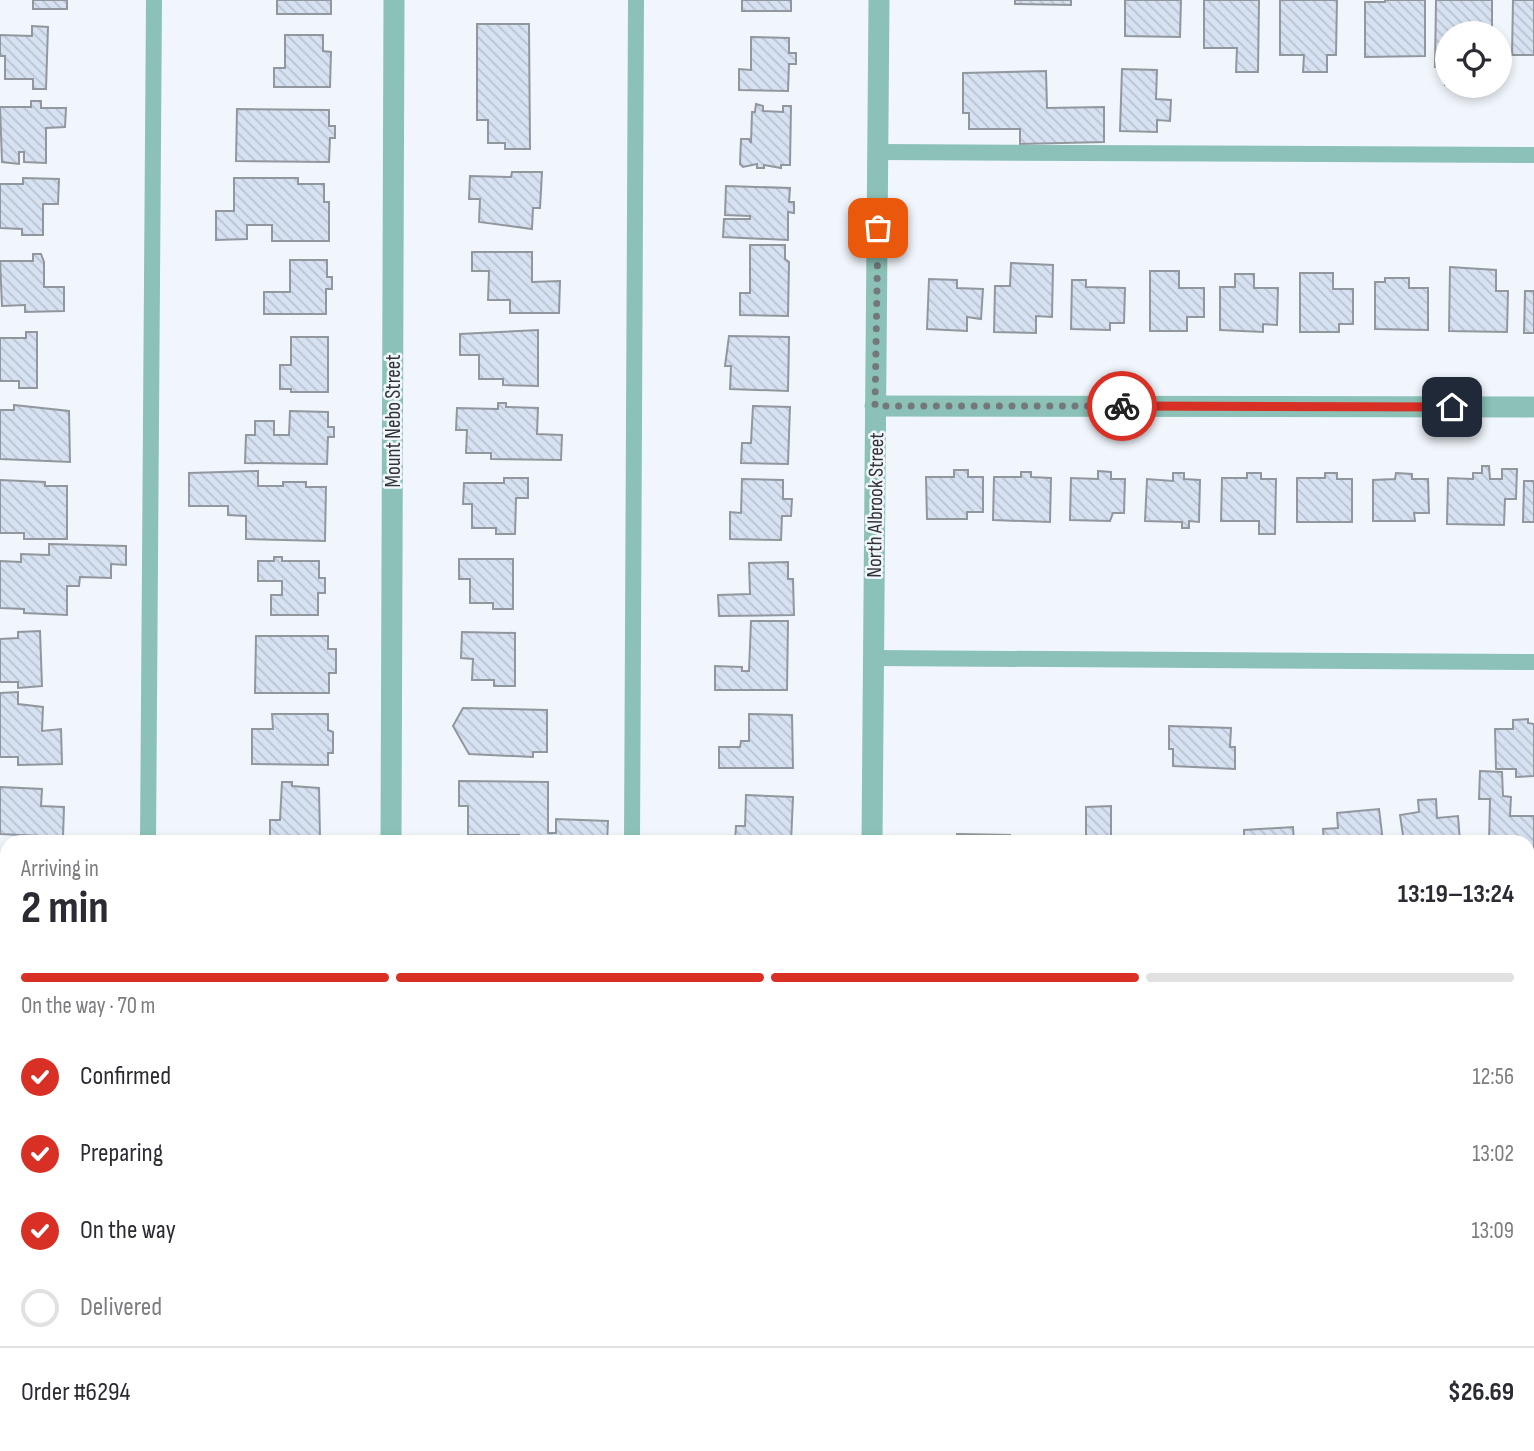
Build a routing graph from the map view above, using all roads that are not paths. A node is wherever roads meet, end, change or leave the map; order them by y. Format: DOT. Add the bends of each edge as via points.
graph roads {
  1 [pos="155,0"];
  2 [pos="394,0"];
  3 [pos="636,0"];
  4 [pos="879,0"];
  5 [pos="879,152"];
  6 [pos="1534,155"];
  7 [pos="875,406"];
  8 [pos="1534,407"];
  9 [pos="873,658"];
  10 [pos="1534,662"];
  11 [pos="148,835"];
  12 [pos="391,835"];
  13 [pos="632,835"];
  14 [pos="872,835"];
  1 -- 11 [label="lane"];
  2 -- 12 [label="street, Mount Nebo Street"];
  3 -- 13 [label="lane"];
  4 -- 5 [label="street, North Albrook Street"];
  5 -- 6 [label="lane"];
  5 -- 7 [label="street, North Albrook Street"];
  7 -- 8 [label="street"];
  7 -- 9 [label="street, North Albrook Street"];
  9 -- 10 [label="lane"];
  9 -- 14 [label="street, North Albrook Street"];
}
